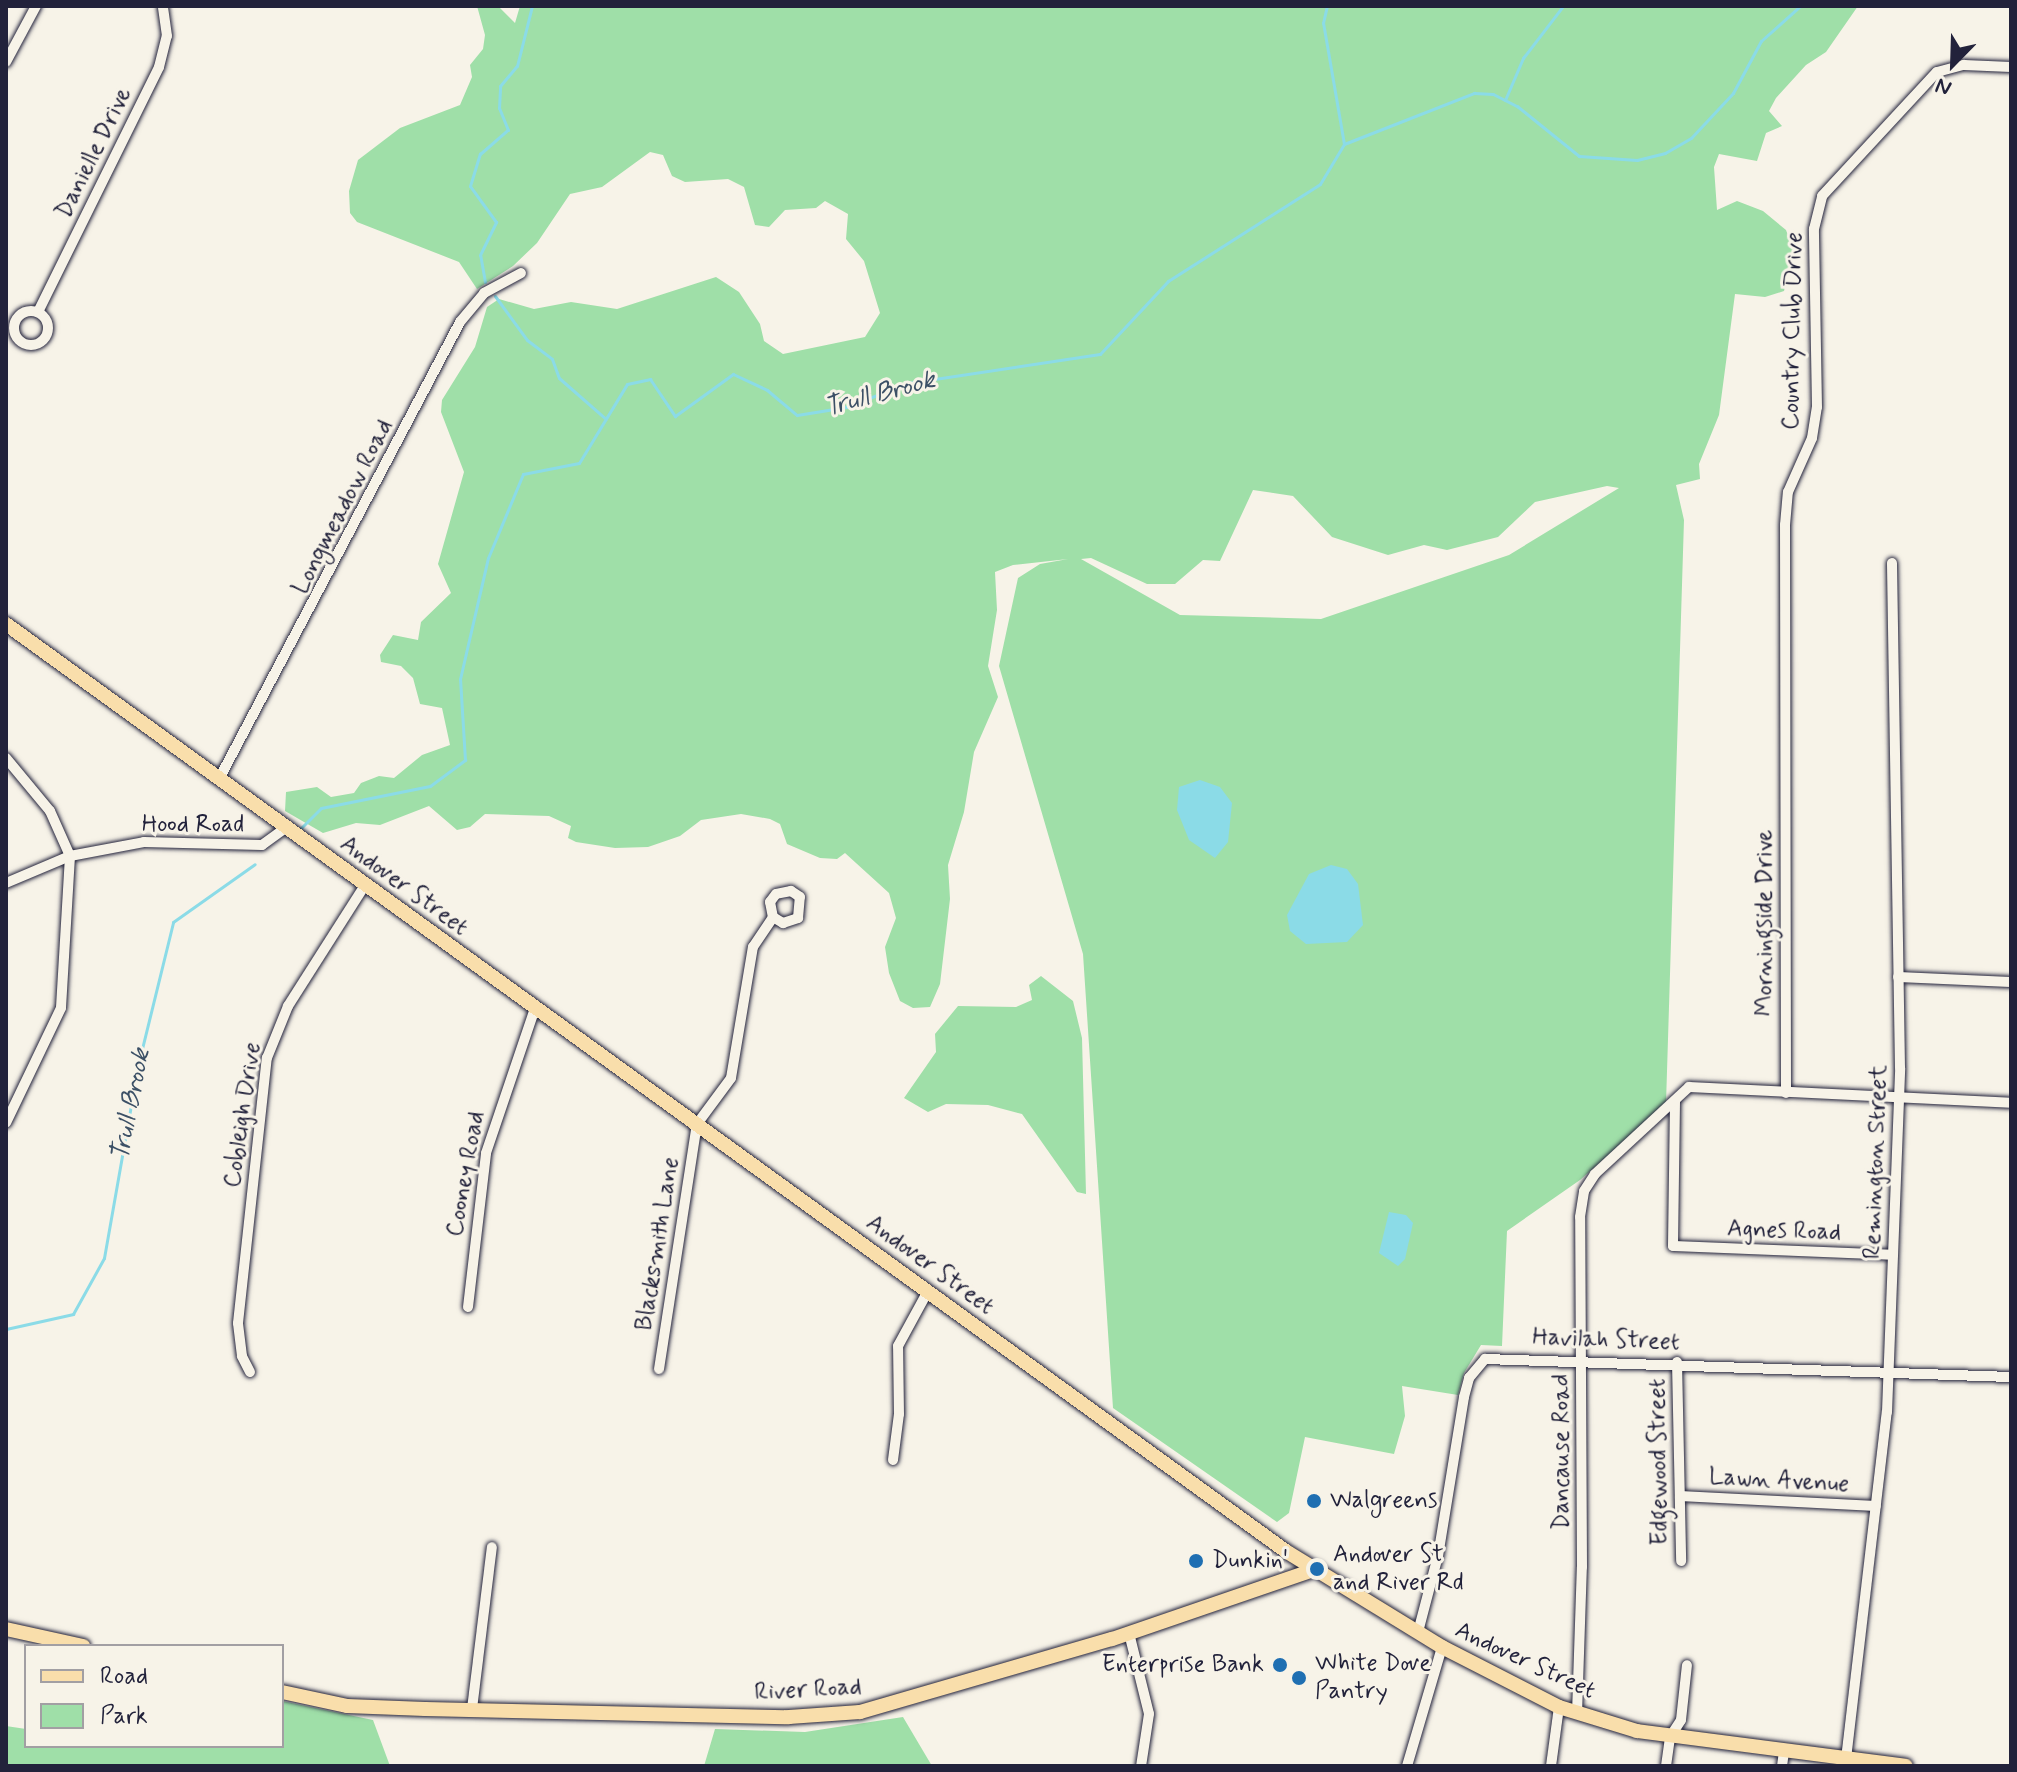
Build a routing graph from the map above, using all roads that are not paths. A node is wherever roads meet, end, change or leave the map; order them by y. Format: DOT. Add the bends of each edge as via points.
graph roads {
  1 [pos="36,6"];
  2 [pos="163,6"];
  3 [pos="6,62"];
  4 [pos="2011,67"];
  5 [pos="521,273"];
  6 [pos="38,312"];
  7 [pos="1892,563"];
  8 [pos="6,624"];
  9 [pos="1787,754"];
  10 [pos="6,758"];
  11 [pos="219,779"];
  12 [pos="285,828"];
  13 [pos="70,856"];
  14 [pos="6,883"];
  15 [pos="365,885"];
  16 [pos="773,917"];
  17 [pos="1898,977"];
  18 [pos="2011,982"];
  19 [pos="535,1008"];
  20 [pos="1786,1093"];
  21 [pos="1898,1098"];
  22 [pos="1675,1102"];
  23 [pos="2011,1103"];
  24 [pos="6,1123"];
  25 [pos="697,1124"];
  26 [pos="1893,1255"];
  27 [pos="928,1291"];
  28 [pos="468,1307"];
  29 [pos="1581,1361"];
  30 [pos="1677,1362"];
  31 [pos="659,1369"];
  32 [pos="1889,1371"];
  33 [pos="250,1372"];
  34 [pos="2011,1377"];
  35 [pos="893,1460"];
  36 [pos="1680,1496"];
  37 [pos="1876,1506"];
  38 [pos="492,1547"];
  39 [pos="1681,1561"];
  40 [pos="1317,1569"];
  41 [pos="6,1629"];
  42 [pos="1418,1632"];
  43 [pos="1129,1633"];
  44 [pos="74,1644"];
  45 [pos="1442,1647"];
  46 [pos="1687,1665"];
  47 [pos="284,1692"];
  48 [pos="1559,1707"];
  49 [pos="472,1709"];
  50 [pos="1577,1714"];
  51 [pos="1670,1737"];
  52 [pos="1783,1759"];
  53 [pos="1846,1759"];
  54 [pos="1141,1766"];
  55 [pos="1407,1766"];
  56 [pos="1551,1766"];
  57 [pos="1666,1766"];
  58 [pos="1906,1766"];
  1 -- 3 [label="street"];
  2 -- 6 [label="street, Danielle Drive" via="167,36 159,67"];
  4 -- 9 [label="street, Country Club Drive" via="1964,65 1937,72 1822,196 1814,229 1817,407 1812,438 1788,492 1785,525"];
  5 -- 11 [label="street, Longmeadow Road" via="484,293 460,322"];
  7 -- 17 [label="street, Remington Street"];
  8 -- 11 [label="main road, Andover Street"];
  9 -- 20 [label="street, Morningside Drive"];
  10 -- 13 [label="street" via="50,811"];
  11 -- 12 [label="main road, Andover Street"];
  12 -- 13 [label="street, Hood Road" via="262,845 144,842"];
  12 -- 15 [label="main road, Andover Street"];
  13 -- 14 [label="street, Hood Road"];
  13 -- 24 [label="street" via="61,1008"];
  15 -- 19 [label="main road, Andover Street"];
  15 -- 33 [label="street, Cobleigh Drive" via="288,1006 267,1058 238,1323 241,1353"];
  16 -- 25 [label="street" via="749,959 731,1078"];
  17 -- 18 [label="street"];
  17 -- 21 [label="street, Remington Street"];
  19 -- 25 [label="main road, Andover Street"];
  19 -- 28 [label="street, Cooney Road" via="486,1153"];
  20 -- 21 [label="street"];
  20 -- 22 [label="street" via="1689,1087"];
  21 -- 23 [label="street"];
  21 -- 26 [label="street, Remington Street"];
  22 -- 26 [label="street, Agnes Road" via="1673,1246"];
  22 -- 29 [label="street, Dancause Road" via="1584,1191"];
  25 -- 27 [label="main road, Andover Street"];
  25 -- 31 [label="street, Blacksmith Lane"];
  26 -- 32 [label="street, Remington Street"];
  27 -- 35 [label="street" via="898,1346"];
  27 -- 40 [label="main road, Andover Street"];
  29 -- 30 [label="street, Havilah Street"];
  29 -- 42 [label="street, Havilah Street" via="1501,1356 1485,1359 1474,1370"];
  29 -- 50 [label="street, Dancause Road"];
  30 -- 32 [label="street, Havilah Street"];
  30 -- 36 [label="street, Edgewood Street"];
  32 -- 34 [label="street, Havilah Street"];
  32 -- 37 [label="street, Remington Street"];
  36 -- 37 [label="street, Lawn Avenue"];
  36 -- 39 [label="street, Edgewood Street"];
  37 -- 53 [label="street, Remington Street"];
  38 -- 49 [label="street"];
  40 -- 42 [label="main road, Andover Street"];
  40 -- 43 [label="main road, River Road"];
  41 -- 44 [label="main road"];
  42 -- 45 [label="main road, Andover Street"];
  43 -- 49 [label="main road, River Road" via="860,1712 789,1717"];
  43 -- 54 [label="street" via="1149,1714"];
  45 -- 48 [label="main road, Andover Street"];
  45 -- 55 [label="street"];
  46 -- 51 [label="street" via="1681,1720"];
  47 -- 49 [label="main road, River Road" via="347,1706"];
  48 -- 50 [label="main road, Andover Street"];
  48 -- 56 [label="street"];
  50 -- 51 [label="main road, Andover Street"];
  51 -- 52 [label="main road, Andover Street"];
  51 -- 57 [label="street"];
  52 -- 53 [label="main road, Andover Street"];
  53 -- 58 [label="main road, Andover Street"];
}
